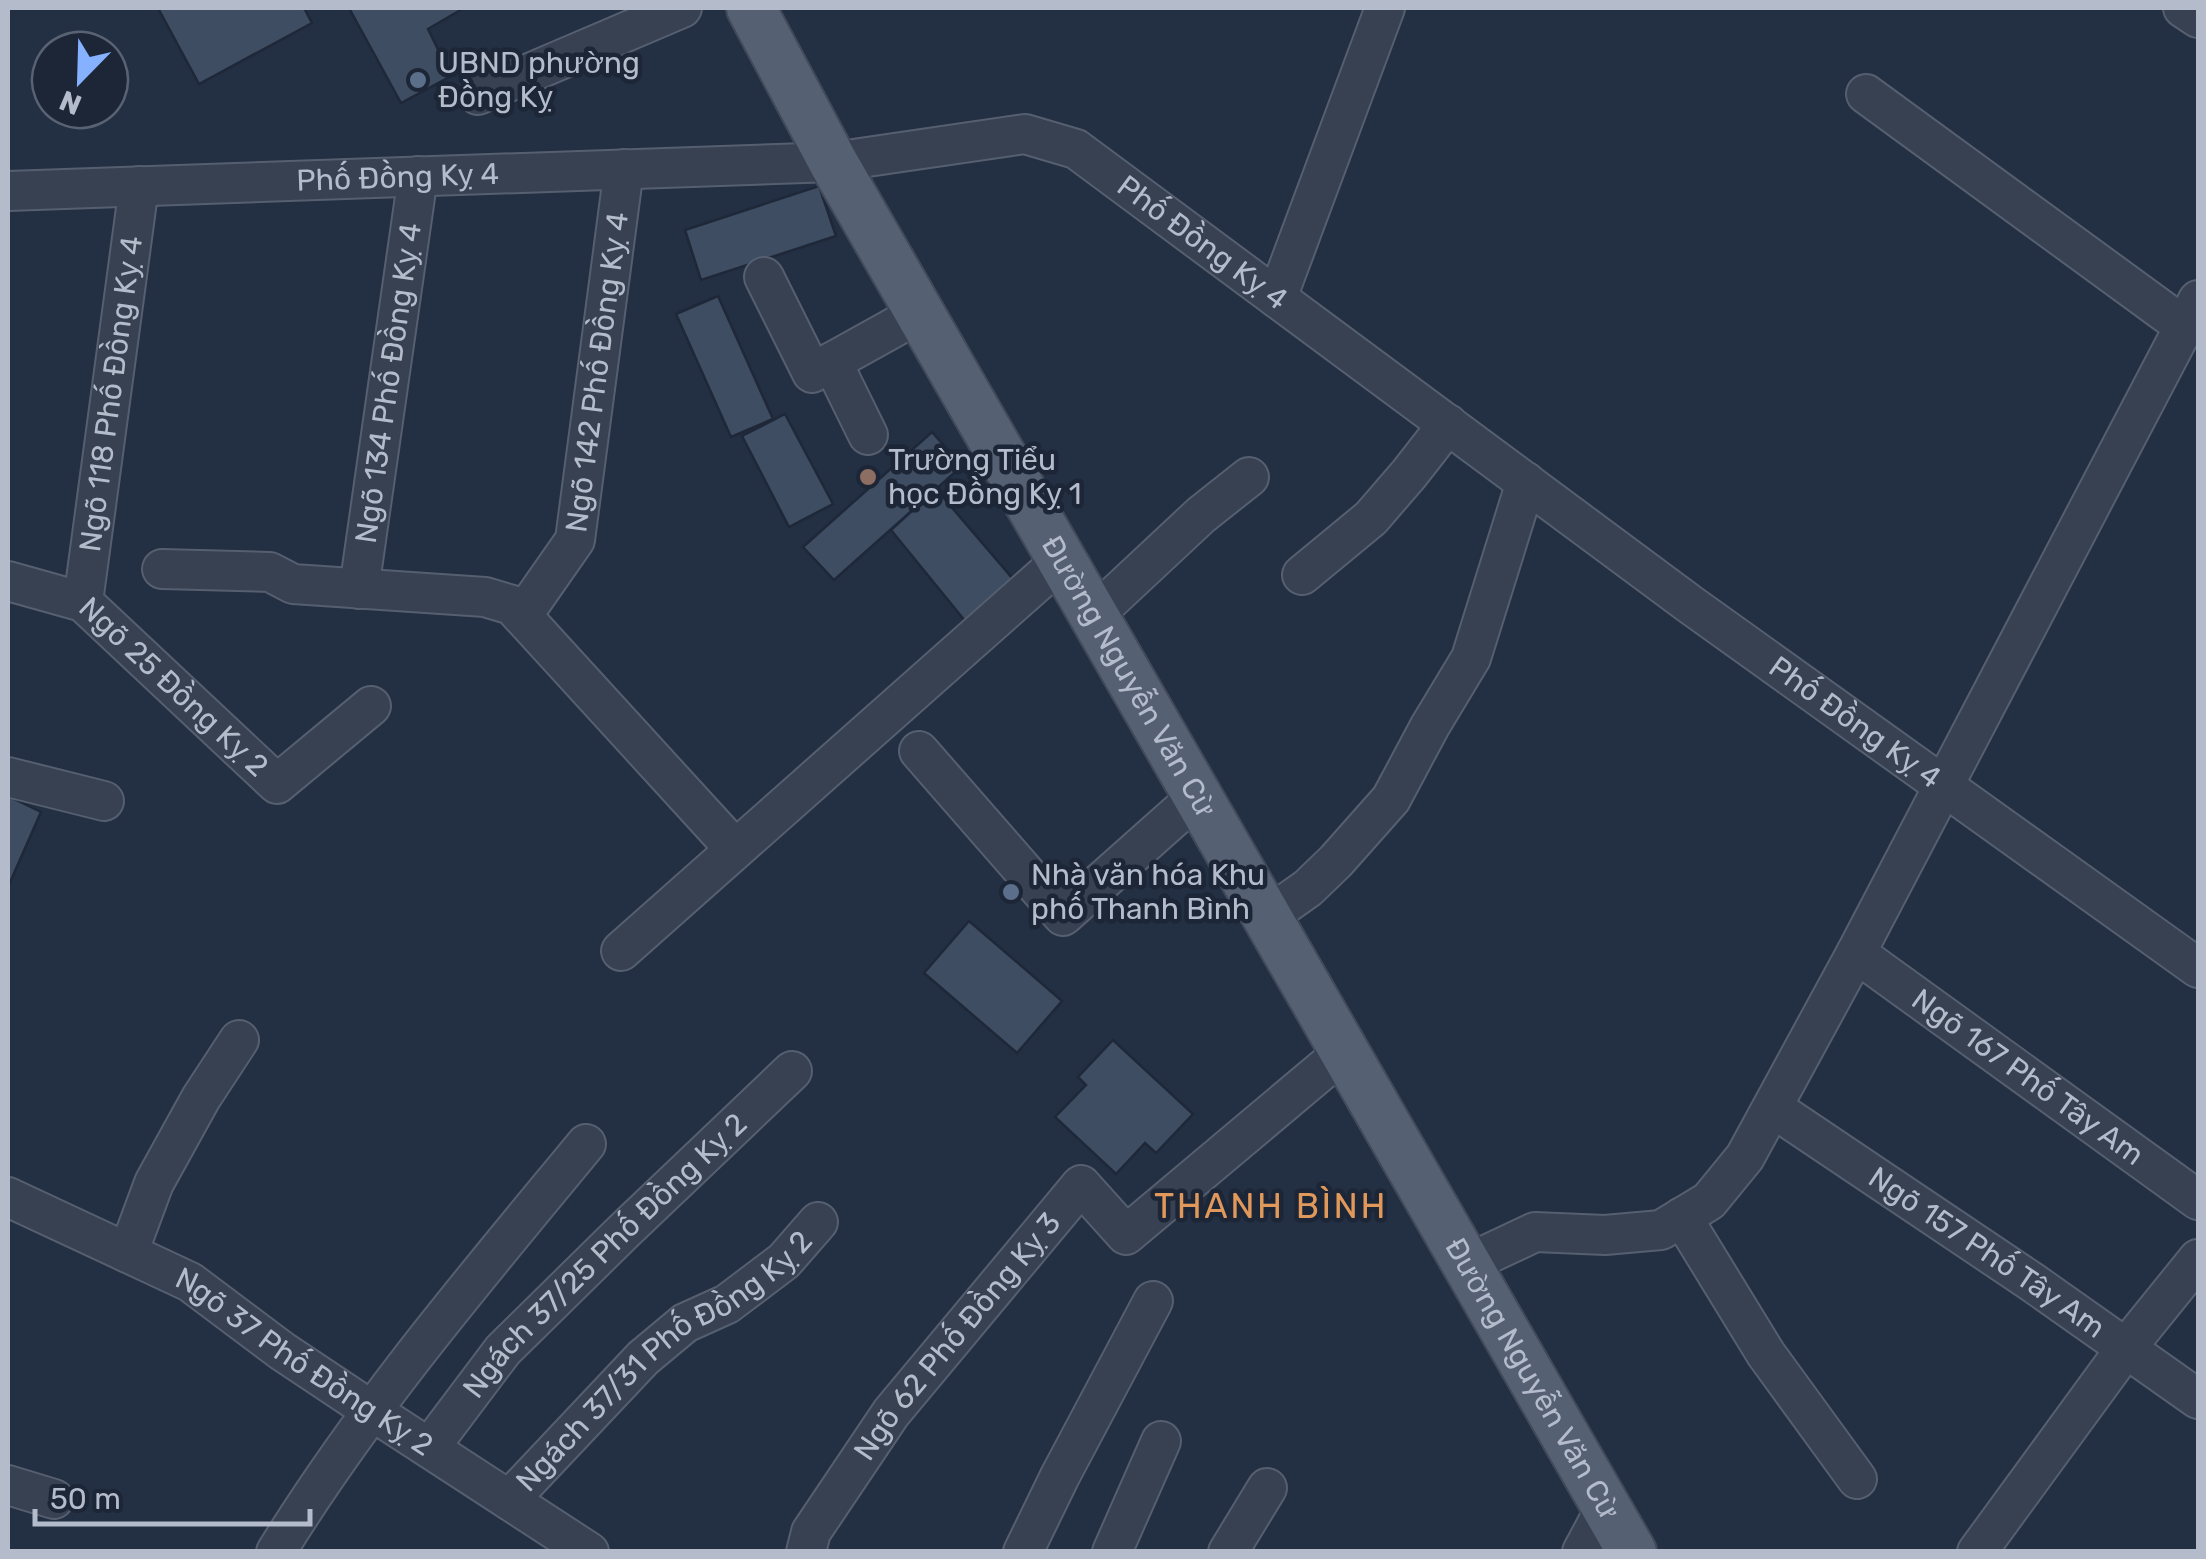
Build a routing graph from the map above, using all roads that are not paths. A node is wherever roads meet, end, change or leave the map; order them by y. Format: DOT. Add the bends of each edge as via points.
graph roads {
  1 [pos="682,8"];
  2 [pos="752,8"];
  3 [pos="1385,8"];
  4 [pos="2184,8"];
  5 [pos="2198,18"];
  6 [pos="478,94"];
  7 [pos="1866,94"];
  8 [pos="833,162"];
  9 [pos="624,169"];
  10 [pos="418,176"];
  11 [pos="139,186"];
  12 [pos="8,191"];
  13 [pos="764,277"];
  14 [pos="1277,298"];
  15 [pos="920,312"];
  16 [pos="2192,314"];
  17 [pos="832,362"];
  18 [pos="1448,424"];
  19 [pos="868,435"];
  20 [pos="1249,478"];
  21 [pos="1526,482"];
  22 [pos="1062,560"];
  23 [pos="162,569"];
  24 [pos="1302,575"];
  25 [pos="8,581"];
  26 [pos="359,588"];
  27 [pos="83,602"];
  28 [pos="1094,615"];
  29 [pos="522,616"];
  30 [pos="371,706"];
  31 [pos="919,751"];
  32 [pos="8,778"];
  33 [pos="1944,785"];
  34 [pos="1198,796"];
  35 [pos="104,801"];
  36 [pos="736,849"];
  37 [pos="1267,917"];
  38 [pos="621,951"];
  39 [pos="1856,954"];
  40 [pos="2198,968"];
  41 [pos="239,1040"];
  42 [pos="1344,1051"];
  43 [pos="792,1071"];
  44 [pos="1773,1108"];
  45 [pos="586,1144"];
  46 [pos="8,1197"];
  47 [pos="2198,1200"];
  48 [pos="1682,1218"];
  49 [pos="818,1222"];
  50 [pos="128,1253"];
  51 [pos="2198,1259"];
  52 [pos="1467,1264"];
  53 [pos="1153,1301"];
  54 [pos="2126,1348"];
  55 [pos="2198,1400"];
  56 [pos="372,1412"];
  57 [pos="1161,1441"];
  58 [pos="430,1448"];
  59 [pos="1857,1479"];
  60 [pos="8,1486"];
  61 [pos="1267,1488"];
  62 [pos="54,1499"];
  63 [pos="509,1500"];
  64 [pos="1606,1507"];
  65 [pos="565,1545"];
  66 [pos="276,1552"];
  67 [pos="806,1552"];
  68 [pos="1024,1552"];
  69 [pos="1112,1552"];
  70 [pos="1228,1552"];
  71 [pos="1582,1552"];
  72 [pos="1632,1552"];
  73 [pos="1977,1552"];
  1 -- 6 [label="street"];
  2 -- 8 [label="main road, Đường Nguyễn Văn Cừ"];
  3 -- 14 [label="street"];
  4 -- 5 [label="street"];
  7 -- 16 [label="street"];
  8 -- 9 [label="street, Phố Đồng Kỵ 4"];
  8 -- 14 [label="street, Phố Đồng Kỵ 4" via="1025,134 1076,148"];
  8 -- 15 [label="main road, Đường Nguyễn Văn Cừ"];
  9 -- 10 [label="street, Phố Đồng Kỵ 4"];
  9 -- 29 [label="street, Ngõ 142 Phố Đồng Kỵ 4" via="576,540"];
  10 -- 11 [label="street, Phố Đồng Kỵ 4"];
  10 -- 26 [label="street, Ngõ 134 Phố Đồng Kỵ 4"];
  11 -- 12 [label="street, Phố Đồng Kỵ 4"];
  11 -- 27 [label="street, Ngõ 118 Phố Đồng Kỵ 4"];
  13 -- 17 [label="street" via="812,373"];
  14 -- 18 [label="street, Phố Đồng Kỵ 4"];
  15 -- 17 [label="street"];
  15 -- 22 [label="main road, Đường Nguyễn Văn Cừ"];
  16 -- 33 [label="street"];
  17 -- 19 [label="street"];
  18 -- 21 [label="street, Phố Đồng Kỵ 4"];
  18 -- 24 [label="street" via="1371,518"];
  20 -- 28 [label="street"];
  21 -- 33 [label="street, Phố Đồng Kỵ 4"];
  21 -- 37 [label="street" via="1471,658 1391,799 1308,888"];
  22 -- 28 [label="main road, Đường Nguyễn Văn Cừ"];
  22 -- 36 [label="street"];
  23 -- 26 [label="street" via="270,572 293,584"];
  25 -- 27 [label="street, Ngõ 25 Đồng Kỵ 2"];
  26 -- 29 [label="street" via="485,597"];
  27 -- 30 [label="street, Ngõ 25 Đồng Kỵ 2" via="277,784"];
  28 -- 34 [label="main road, Đường Nguyễn Văn Cừ"];
  29 -- 36 [label="street"];
  31 -- 34 [label="street" via="1063,916"];
  32 -- 35 [label="street"];
  33 -- 39 [label="street"];
  33 -- 40 [label="street, Phố Đồng Kỵ 4"];
  34 -- 37 [label="main road, Đường Nguyễn Văn Cừ"];
  36 -- 38 [label="street"];
  37 -- 42 [label="main road, Đường Nguyễn Văn Cừ"];
  39 -- 44 [label="street"];
  39 -- 47 [label="street, Ngõ 167 Phố Tây Am"];
  41 -- 50 [label="street" via="154,1183"];
  42 -- 52 [label="main road, Đường Nguyễn Văn Cừ"];
  42 -- 67 [label="street, Ngõ 62 Phố Đồng Kỵ 3" via="1126,1235 1081,1184 890,1413 811,1532"];
  43 -- 58 [label="street, Ngách 37/25 Phố Đồng Kỵ 2" via="503,1350"];
  44 -- 48 [label="street" via="1709,1201"];
  44 -- 54 [label="street, Ngõ 157 Phố Tây Am"];
  45 -- 56 [label="street"];
  46 -- 50 [label="street, Ngõ 37 Phố Đồng Kỵ 2"];
  48 -- 52 [label="street" via="1642,1232 1536,1232"];
  48 -- 59 [label="street" via="1766,1354"];
  49 -- 63 [label="street, Ngách 37/31 Phố Đồng Kỵ 2" via="784,1262 642,1358"];
  50 -- 56 [label="street, Ngõ 37 Phố Đồng Kỵ 2" via="190,1282"];
  51 -- 54 [label="street"];
  52 -- 64 [label="main road, Đường Nguyễn Văn Cừ"];
  53 -- 68 [label="street"];
  54 -- 55 [label="street, Ngõ 157 Phố Tây Am"];
  54 -- 73 [label="street"];
  56 -- 58 [label="street, Ngõ 37 Phố Đồng Kỵ 2"];
  56 -- 66 [label="street"];
  57 -- 69 [label="street"];
  58 -- 63 [label="street, Ngõ 37 Phố Đồng Kỵ 2"];
  60 -- 62 [label="street"];
  61 -- 70 [label="street"];
  63 -- 65 [label="street, Ngõ 37 Phố Đồng Kỵ 2"];
  64 -- 71 [label="street"];
  64 -- 72 [label="main road, Đường Nguyễn Văn Cừ"];
}
